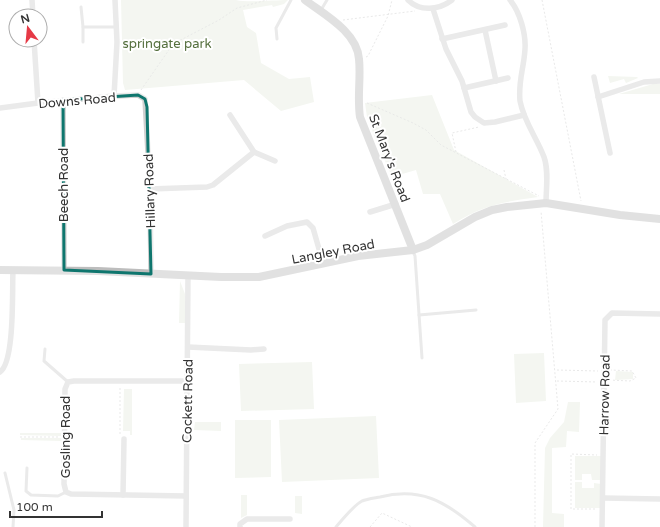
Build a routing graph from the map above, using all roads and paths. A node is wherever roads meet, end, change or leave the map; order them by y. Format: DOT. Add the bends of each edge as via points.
graph roads {
  1 [pos="115,0"];
  2 [pos="267,0"];
  3 [pos="291,0"];
  4 [pos="305,0"];
  5 [pos="327,0"];
  6 [pos="392,0"];
  7 [pos="408,0"];
  8 [pos="452,0"];
  9 [pos="510,0"];
  10 [pos="542,0"];
  11 [pos="81,7"];
  12 [pos="420,8"];
  13 [pos="433,8"];
  14 [pos="320,11"];
  15 [pos="388,16"];
  16 [pos="333,21"];
  17 [pos="505,25"];
  18 [pos="83,27"];
  19 [pos="117,27"];
  20 [pos="485,30"];
  21 [pos="277,40"];
  22 [pos="442,40"];
  23 [pos="83,42"];
  24 [pos="35,48"];
  25 [pos="360,60"];
  26 [pos="594,77"];
  27 [pos="508,78"];
  28 [pos="496,81"];
  29 [pos="660,81"];
  30 [pos="464,88"];
  31 [pos="138,95"];
  32 [pos="114,96"];
  33 [pos="598,97"];
  34 [pos="63,100"];
  35 [pos="38,103"];
  36 [pos="358,104"];
  37 [pos="0,108"];
  38 [pos="230,115"];
  39 [pos="524,115"];
  40 [pos="484,122"];
  41 [pos="254,152"];
  42 [pos="456,153"];
  43 [pos="610,154"];
  44 [pos="275,161"];
  45 [pos="504,170"];
  46 [pos="506,179"];
  47 [pos="150,189"];
  48 [pos="543,203"];
  49 [pos="396,204"];
  50 [pos="582,209"];
  51 [pos="370,212"];
  52 [pos="660,219"];
  53 [pos="265,236"];
  54 [pos="413,250"];
  55 [pos="323,263"];
  56 [pos="0,270"];
  57 [pos="13,270"];
  58 [pos="64,270"];
  59 [pos="151,274"];
  60 [pos="188,275"];
  61 [pos="476,310"];
  62 [pos="660,314"];
  63 [pos="419,315"];
  64 [pos="188,347"];
  65 [pos="45,349"];
  66 [pos="264,349"];
  67 [pos="422,358"];
  68 [pos="556,370"];
  69 [pos="604,371"];
  70 [pos="0,372"];
  71 [pos="120,381"];
  72 [pos="187,381"];
  73 [pos="556,381"];
  74 [pos="604,381"];
  75 [pos="68,382"];
  76 [pos="20,437"];
  77 [pos="64,437"];
  78 [pos="124,440"];
  79 [pos="603,455"];
  80 [pos="27,468"];
  81 [pos="5,472"];
  82 [pos="66,492"];
  83 [pos="122,495"];
  84 [pos="186,496"];
  85 [pos="602,498"];
  86 [pos="660,499"];
  87 [pos="602,509"];
  88 [pos="290,519"];
  89 [pos="13,527"];
  90 [pos="186,527"];
  91 [pos="240,527"];
  92 [pos="336,527"];
  93 [pos="370,527"];
  94 [pos="412,527"];
  95 [pos="475,527"];
  96 [pos="535,527"];
  97 [pos="602,527"];
  1 -- 19 [label="street"];
  2 -- 31 [label="path" via="237,8 174,44"];
  3 -- 21 [label="lane" via="276,28"];
  4 -- 14 [label="street, St Mary's Road"];
  5 -- 14 [label="lane"];
  6 -- 15 [label="path"];
  7 -- 12 [label="street"];
  8 -- 13 [label="street"];
  9 -- 39 [label="street" via="516,6 525,49 519,85"];
  10 -- 50 [label="path"];
  11 -- 18 [label="lane"];
  12 -- 13 [label="street"];
  12 -- 15 [label="path" via="413,12"];
  13 -- 22 [label="street"];
  14 -- 16 [label="street, St Mary's Road"];
  15 -- 16 [label="path"];
  15 -- 25 [label="path" via="368,56"];
  16 -- 25 [label="street, St Mary's Road" via="350,36"];
  17 -- 20 [label="street"];
  18 -- 19 [label="lane"];
  18 -- 23 [label="lane"];
  19 -- 32 [label="street"];
  20 -- 22 [label="street"];
  20 -- 28 [label="street"];
  22 -- 30 [label="street"];
  24 -- 35 [label="street"];
  25 -- 36 [label="street, St Mary's Road"];
  26 -- 33 [label="street"];
  27 -- 28 [label="street"];
  28 -- 30 [label="street"];
  29 -- 33 [label="street" via="644,82"];
  30 -- 40 [label="street" via="471,112"];
  31 -- 32 [label="street, Downs Road"];
  31 -- 47 [label="street, Hillary Road" via="145,99 147,108"];
  32 -- 34 [label="street, Downs Road"];
  33 -- 43 [label="street"];
  34 -- 35 [label="street, Downs Road"];
  34 -- 58 [label="street, Beech Road"];
  35 -- 37 [label="street, Downs Road"];
  36 -- 42 [label="path" via="368,103 413,123 426,130 441,145"];
  36 -- 49 [label="street, St Mary's Road" via="364,128"];
  38 -- 41 [label="street"];
  39 -- 40 [label="street"];
  39 -- 48 [label="street" via="544,157 546,167"];
  40 -- 42 [label="path" via="482,126 452,133"];
  41 -- 44 [label="street"];
  41 -- 47 [label="street" via="213,185"];
  42 -- 46 [label="path"];
  45 -- 46 [label="path"];
  46 -- 48 [label="path" via="539,196"];
  47 -- 59 [label="street, Hillary Road"];
  48 -- 50 [label="street, Langley Road"];
  48 -- 54 [label="street, Langley Road" via="492,210"];
  48 -- 68 [label="path"];
  49 -- 51 [label="street"];
  49 -- 54 [label="street, St Mary's Road"];
  50 -- 52 [label="street, Langley Road"];
  53 -- 55 [label="street" via="287,226 307,222 313,228"];
  54 -- 55 [label="street, Langley Road"];
  54 -- 63 [label="lane" via="416,256"];
  55 -- 60 [label="street, Langley Road" via="259,277 221,278"];
  56 -- 57 [label="street, Langley Road"];
  57 -- 58 [label="street, Langley Road"];
  57 -- 70 [label="street" via="11,334 7,361"];
  58 -- 59 [label="street, Langley Road"];
  59 -- 60 [label="street, Langley Road"];
  60 -- 64 [label="street, Cockett Road"];
  61 -- 63 [label="lane"];
  62 -- 69 [label="street, Harrow Road" via="612,313 608,316 605,320"];
  63 -- 67 [label="lane"];
  64 -- 66 [label="street"];
  64 -- 72 [label="street, Cockett Road"];
  65 -- 75 [label="lane" via="44,361"];
  68 -- 69 [label="path"];
  68 -- 73 [label="path"];
  69 -- 74 [label="street, Harrow Road"];
  69 -- 74 [label="path" via="632,371 636,378 630,381"];
  71 -- 72 [label="street, Gosling Road"];
  71 -- 75 [label="street, Gosling Road"];
  71 -- 78 [label="path" via="120,436"];
  72 -- 84 [label="street, Cockett Road"];
  73 -- 74 [label="path"];
  73 -- 96 [label="path" via="558,410 535,443"];
  74 -- 79 [label="street, Harrow Road"];
  75 -- 77 [label="street, Gosling Road" via="65,388"];
  76 -- 77 [label="path"];
  77 -- 82 [label="street, Gosling Road"];
  78 -- 83 [label="street"];
  79 -- 85 [label="street, Harrow Road"];
  79 -- 87 [label="path" via="571,454 570,508"];
  80 -- 82 [label="lane" via="26,491 31,495 58,496"];
  81 -- 89 [label="lane" via="14,510"];
  82 -- 83 [label="street, Gosling Road"];
  83 -- 84 [label="street, Gosling Road"];
  84 -- 90 [label="street, Cockett Road"];
  85 -- 86 [label="street"];
  85 -- 87 [label="street, Harrow Road"];
  87 -- 97 [label="street, Harrow Road"];
  88 -- 91 [label="street" via="247,519"];
  92 -- 95 [label="lane" via="362,501 395,493 411,493 441,503 456,511"];
  93 -- 94 [label="path" via="382,513"];
}
